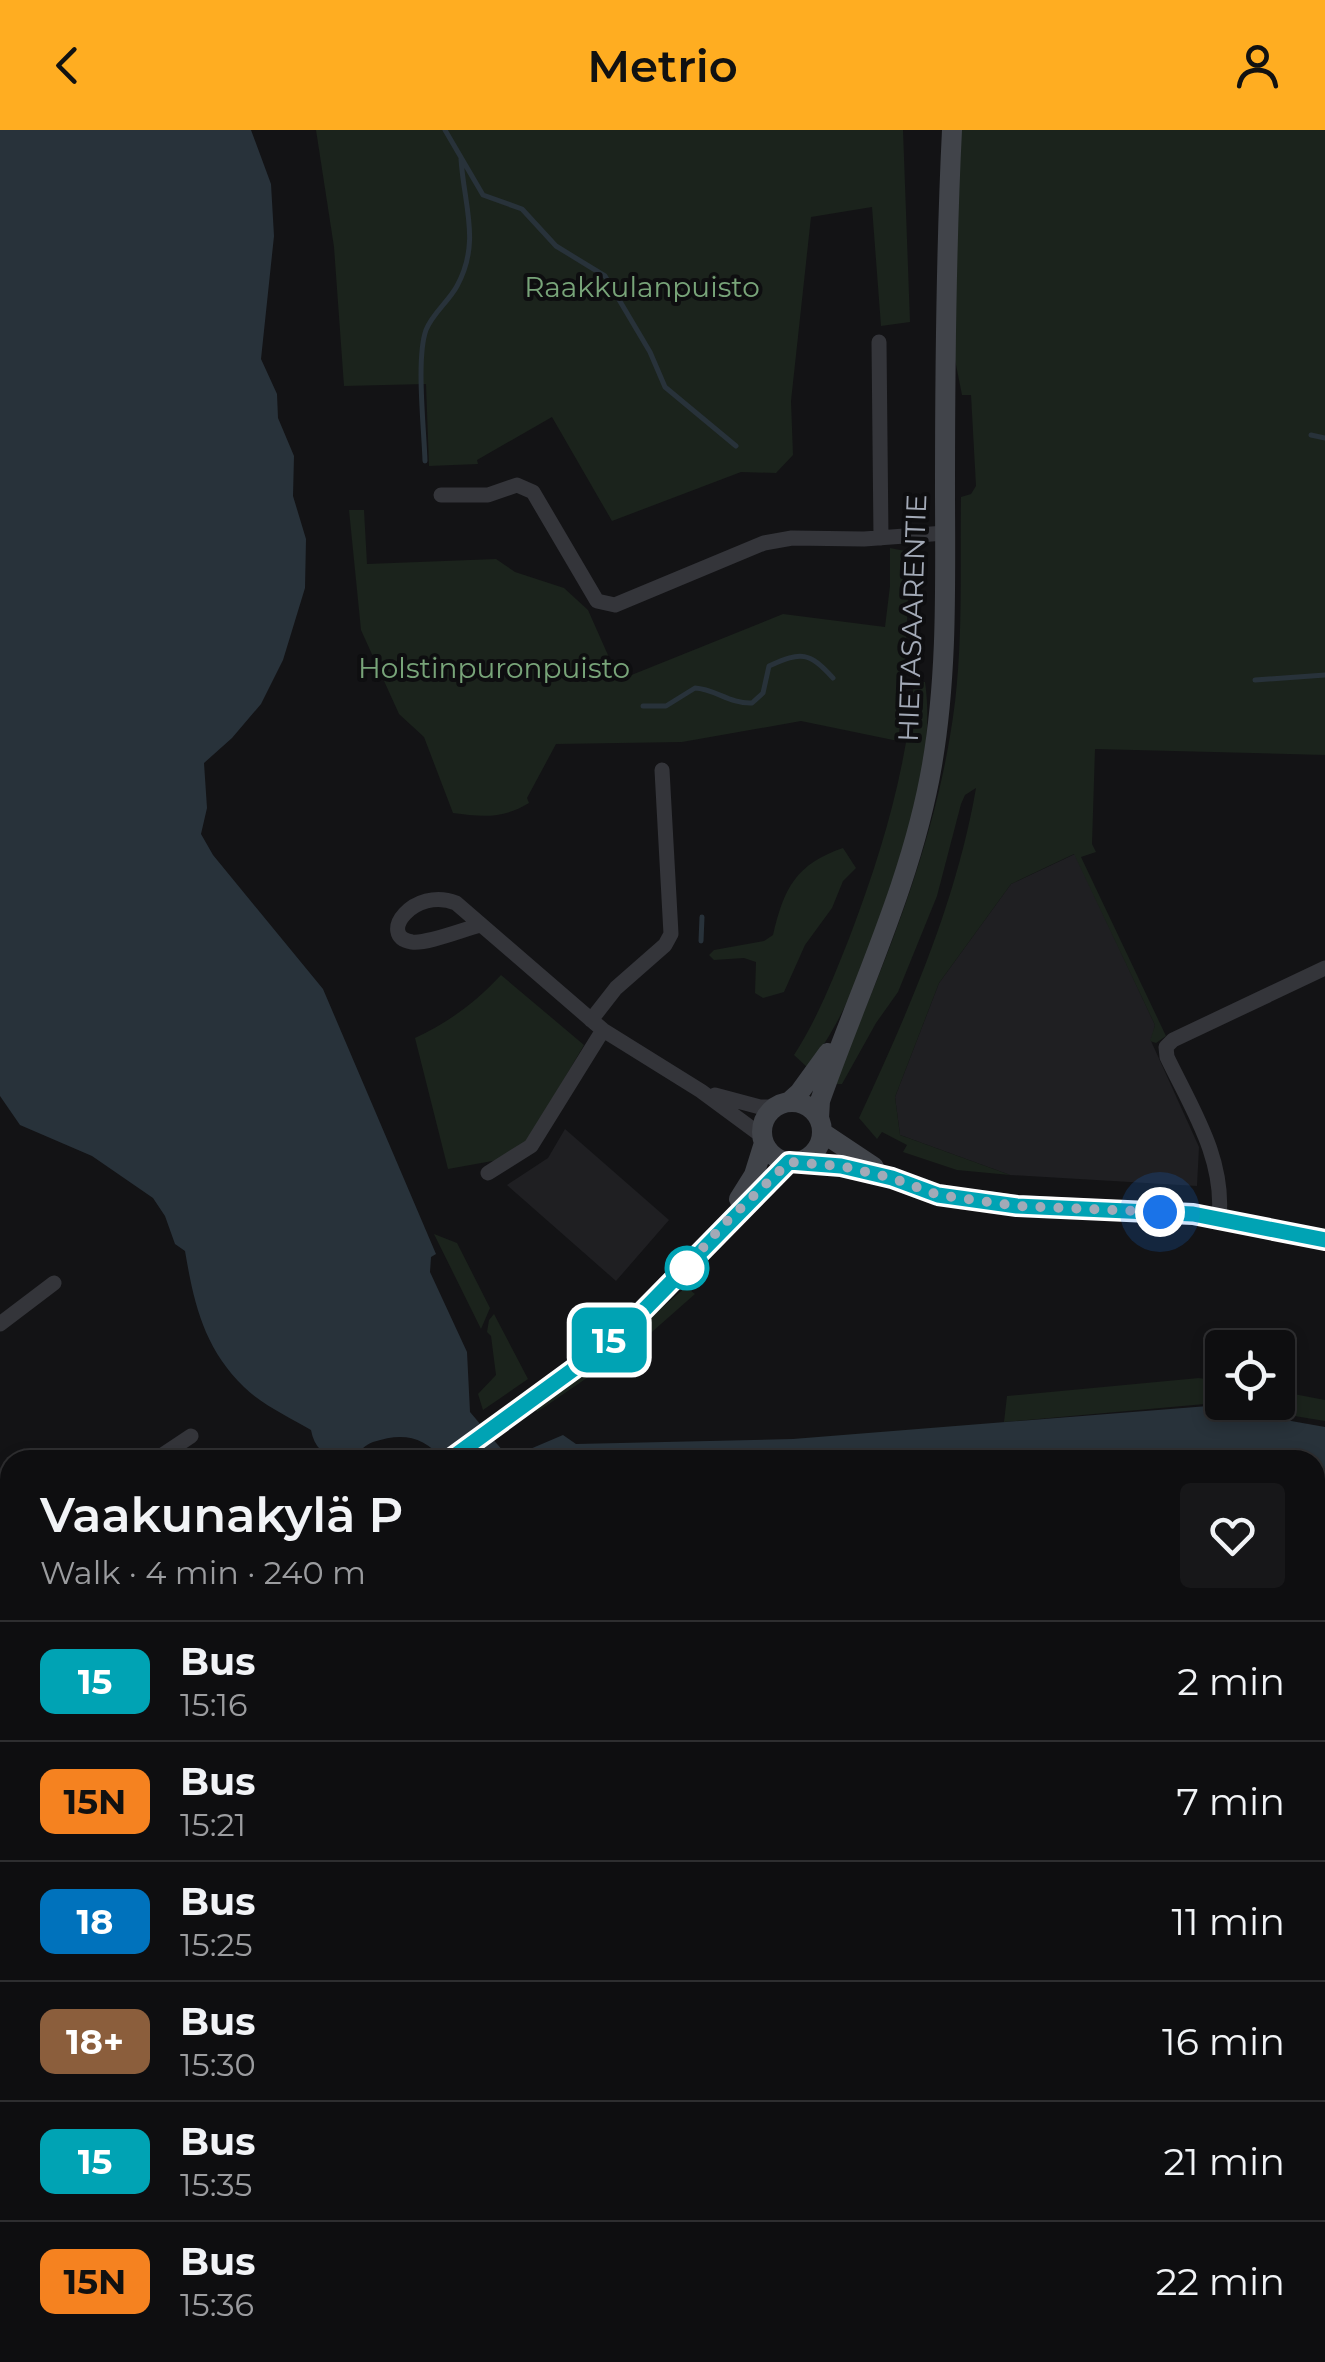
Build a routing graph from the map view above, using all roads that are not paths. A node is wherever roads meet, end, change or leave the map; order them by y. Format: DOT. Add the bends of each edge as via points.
graph roads {
  1 [pos="937,130"];
  2 [pos="952,130"];
  3 [pos="945,268"];
  4 [pos="879,342"];
  5 [pos="441,495"];
  6 [pos="946,533"];
  7 [pos="881,538"];
  8 [pos="662,770"];
  9 [pos="482,925"];
  10 [pos="1325,968"];
  11 [pos="852,1018"];
  12 [pos="597,1025"];
  13 [pos="701,1091"];
  14 [pos="782,1105"];
  15 [pos="821,1125"];
  16 [pos="764,1140"];
  17 [pos="793,1162"];
  18 [pos="488,1174"];
  19 [pos="892,1178"];
  20 [pos="1220,1218"];
  21 [pos="722,1226"];
  22 [pos="1325,1240"];
  23 [pos="54,1283"];
  24 [pos="0,1324"];
  25 [pos="191,1436"];
  26 [pos="171,1450"];
  27 [pos="463,1450"];
  1 -- 3 [label="street, HIETASAARENTIE"];
  2 -- 3 [label="street, HIETASAARENTIE"];
  3 -- 6 [label="street, HIETASAARENTIE"];
  4 -- 7 [label="street"];
  5 -- 7 [label="street" via="488,495 517,485 534,492 604,605 764,544"];
  6 -- 7 [label="street"];
  6 -- 11 [label="street, HIETASAARENTIE" via="941,706 932,766 919,828"];
  8 -- 12 [label="street" via="670,934 616,988"];
  9 -- 9 [label="street" via="456,902 429,898 407,910 397,928 408,942 420,942"];
  9 -- 12 [label="street"];
  10 -- 20 [label="street" via="1166,1048 1217,1162"];
  11 -- 14 [label="street, HIETASAARENTIE" via="812,1077"];
  11 -- 15 [label="street, HIETASAARENTIE" via="820,1101"];
  12 -- 13 [label="street"];
  12 -- 18 [label="street" via="531,1146"];
  13 -- 14 [label="street" via="760,1107"];
  13 -- 16 [label="street"];
  14 -- 15 [label="street" via="810,1107"];
  14 -- 16 [label="street" via="764,1120"];
  15 -- 17 [label="street" via="812,1155"];
  15 -- 19 [label="street"];
  16 -- 17 [label="street" via="774,1156"];
  16 -- 21 [label="street" via="754,1175"];
  17 -- 19 [label="street"];
  17 -- 21 [label="street"];
  19 -- 20 [label="street" via="938,1195 1017,1206"];
  20 -- 22 [label="street"];
  21 -- 27 [label="street" via="638,1316"];
  23 -- 24 [label="street"];
  25 -- 26 [label="street"];
}
